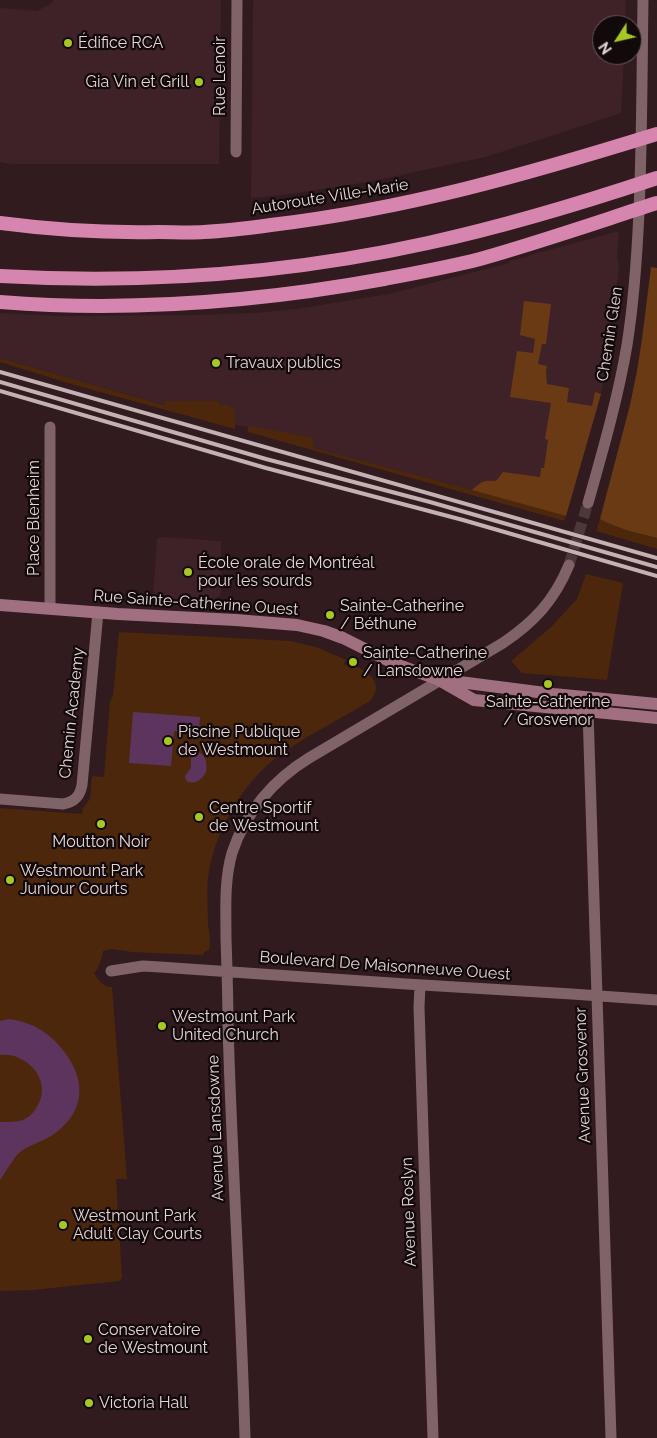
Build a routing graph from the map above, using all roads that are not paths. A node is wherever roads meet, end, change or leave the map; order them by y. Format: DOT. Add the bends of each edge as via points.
graph roads {
  1 [pos="237,0"];
  2 [pos="643,0"];
  3 [pos="657,134"];
  4 [pos="236,152"];
  5 [pos="657,178"];
  6 [pos="657,203"];
  7 [pos="0,223"];
  8 [pos="0,276"];
  9 [pos="0,302"];
  10 [pos="50,427"];
  11 [pos="588,503"];
  12 [pos="569,565"];
  13 [pos="0,605"];
  14 [pos="50,608"];
  15 [pos="98,612"];
  16 [pos="439,680"];
  17 [pos="657,704"];
  18 [pos="588,711"];
  19 [pos="657,718"];
  20 [pos="0,799"];
  21 [pos="112,971"];
  22 [pos="227,972"];
  23 [pos="420,985"];
  24 [pos="597,996"];
  25 [pos="657,1000"];
  26 [pos="245,1438"];
  27 [pos="433,1438"];
  28 [pos="611,1438"];
  1 -- 4 [label="street, Rue Lenoir"];
  2 -- 11 [label="street, Chemin Glen" via="636,267 627,345 617,395"];
  3 -- 7 [label="highway, Autoroute Ville-Marie" via="456,192 360,213 304,221 183,232 90,231"];
  5 -- 8 [label="highway" via="515,222 427,243 315,263 155,278"];
  6 -- 9 [label="highway" via="478,259 312,291 251,299 148,305"];
  10 -- 14 [label="street, Place Blenheim"];
  12 -- 16 [label="street" via="545,608 527,626"];
  13 -- 14 [label="main road, Rue Sainte-Catherine Ouest"];
  14 -- 15 [label="main road, Rue Sainte-Catherine Ouest"];
  15 -- 16 [label="main road, Rue Sainte-Catherine Ouest" via="305,626 333,634 391,662"];
  15 -- 20 [label="street, Chemin Academy" via="79,796 63,804"];
  16 -- 17 [label="main road, Rue Sainte-Catherine Ouest"];
  16 -- 18 [label="main road, Rue Sainte-Catherine Ouest" via="478,701"];
  16 -- 22 [label="street, Avenue Lansdowne" via="299,764 260,801 240,834 228,872"];
  18 -- 19 [label="main road, Rue Sainte-Catherine Ouest"];
  18 -- 24 [label="street, Avenue Grosvenor"];
  21 -- 22 [label="street, Boulevard De Maisonneuve Ouest" via="150,966"];
  22 -- 23 [label="street, Boulevard De Maisonneuve Ouest"];
  22 -- 26 [label="street, Avenue Lansdowne"];
  23 -- 24 [label="street, Boulevard De Maisonneuve Ouest"];
  23 -- 27 [label="street, Avenue Roslyn"];
  24 -- 25 [label="street, Boulevard De Maisonneuve Ouest"];
  24 -- 28 [label="street, Avenue Grosvenor"];
}
